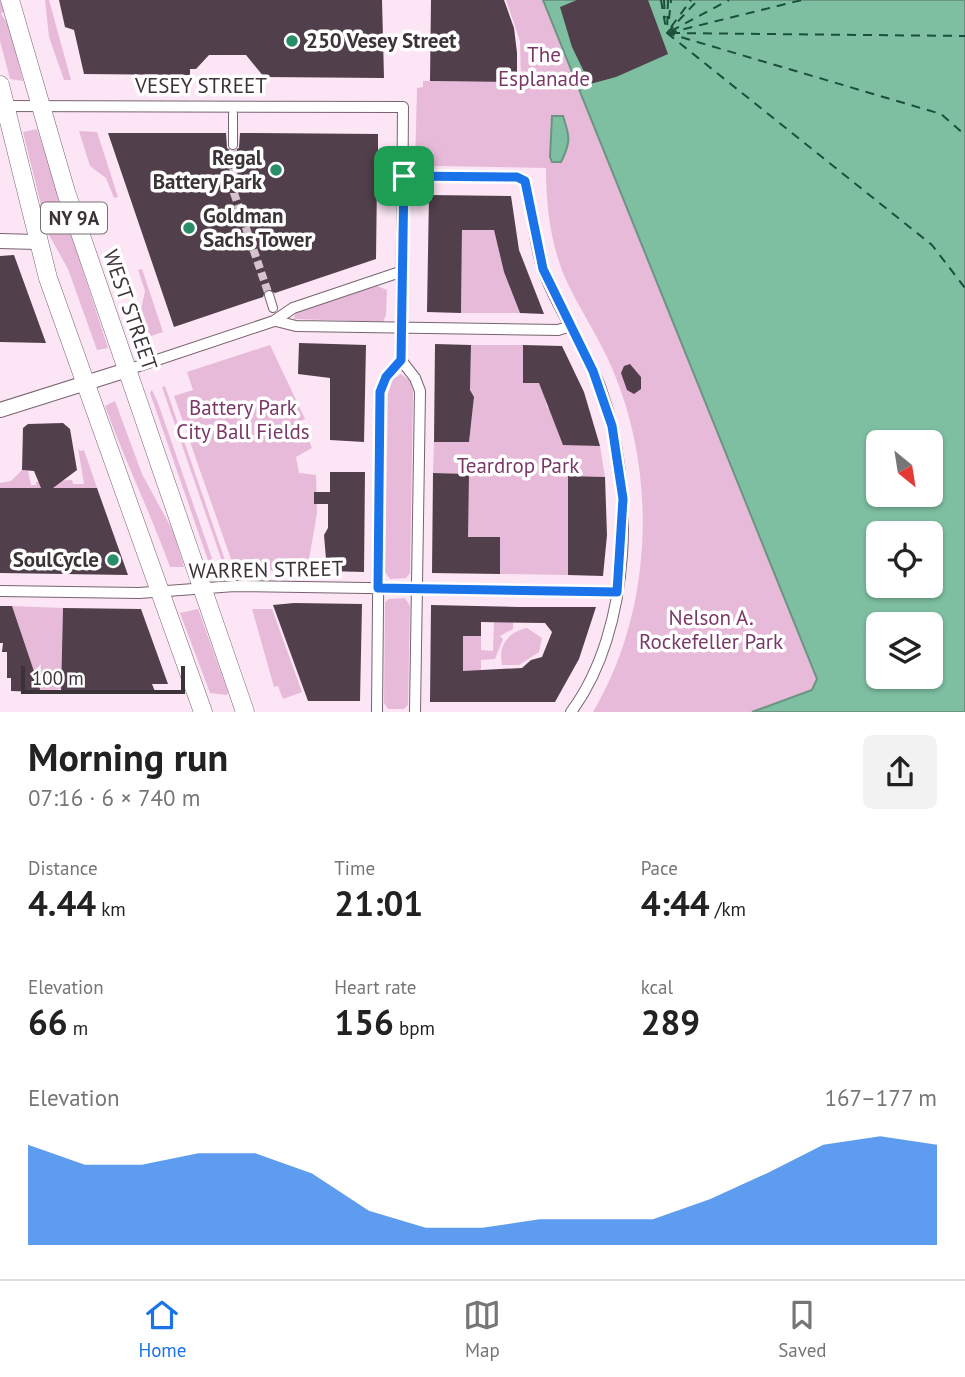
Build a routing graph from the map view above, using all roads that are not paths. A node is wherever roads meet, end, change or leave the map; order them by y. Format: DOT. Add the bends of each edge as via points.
graph roads {
  1 [pos="10,0"];
  2 [pos="0,85"];
  3 [pos="42,105"];
  4 [pos="3,106"];
  5 [pos="233,114"];
  6 [pos="233,145"];
  7 [pos="404,176"];
  8 [pos="0,241"];
  9 [pos="37,242"];
  10 [pos="403,271"];
  11 [pos="269,295"];
  12 [pos="273,308"];
  13 [pos="276,321"];
  14 [pos="571,326"];
  15 [pos="401,328"];
  16 [pos="401,360"];
  17 [pos="127,370"];
  18 [pos="85,383"];
  19 [pos="0,410"];
  20 [pos="202,588"];
  21 [pos="378,588"];
  22 [pos="418,589"];
  23 [pos="0,591"];
  24 [pos="161,592"];
  25 [pos="617,592"];
  26 [pos="203,712"];
  27 [pos="245,712"];
  28 [pos="377,712"];
  29 [pos="415,712"];
  30 [pos="571,712"];
  1 -- 3 [label="highway, WEST STREET / NY 9A"];
  2 -- 4 [label="highway, NY 9A"];
  3 -- 4 [label="street, VESEY STREET"];
  3 -- 7 [label="street, VESEY STREET" via="402,107"];
  3 -- 17 [label="highway, WEST STREET / NY 9A" via="69,202"];
  4 -- 9 [label="highway, NY 9A"];
  5 -- 6 [label="street"];
  7 -- 10 [label="street"];
  7 -- 14 [label="street" via="517,177 525,181 543,269"];
  8 -- 9 [label="main road"];
  9 -- 18 [label="highway, NY 9A"];
  10 -- 13 [label="street" via="293,308"];
  10 -- 15 [label="street"];
  11 -- 12 [label="street"];
  13 -- 15 [label="street" via="296,326"];
  13 -- 17 [label="street"];
  14 -- 15 [label="street" via="558,330"];
  14 -- 25 [label="street" via="600,388 615,440 624,522"];
  15 -- 16 [label="street"];
  16 -- 21 [label="street" via="380,392"];
  16 -- 22 [label="street" via="420,391"];
  17 -- 18 [label="main road"];
  17 -- 20 [label="highway, WEST STREET / NY 9A"];
  18 -- 19 [label="main road"];
  18 -- 24 [label="highway, NY 9A"];
  20 -- 21 [label="street, WARREN STREET"];
  20 -- 24 [label="street, WARREN STREET"];
  20 -- 27 [label="highway, WEST STREET / NY 9A"];
  21 -- 22 [label="street, WARREN STREET"];
  21 -- 28 [label="street"];
  22 -- 25 [label="street, WARREN STREET"];
  22 -- 29 [label="street"];
  23 -- 24 [label="street, WARREN STREET"];
  24 -- 26 [label="highway, NY 9A"];
  25 -- 30 [label="street" via="596,663"];
}
